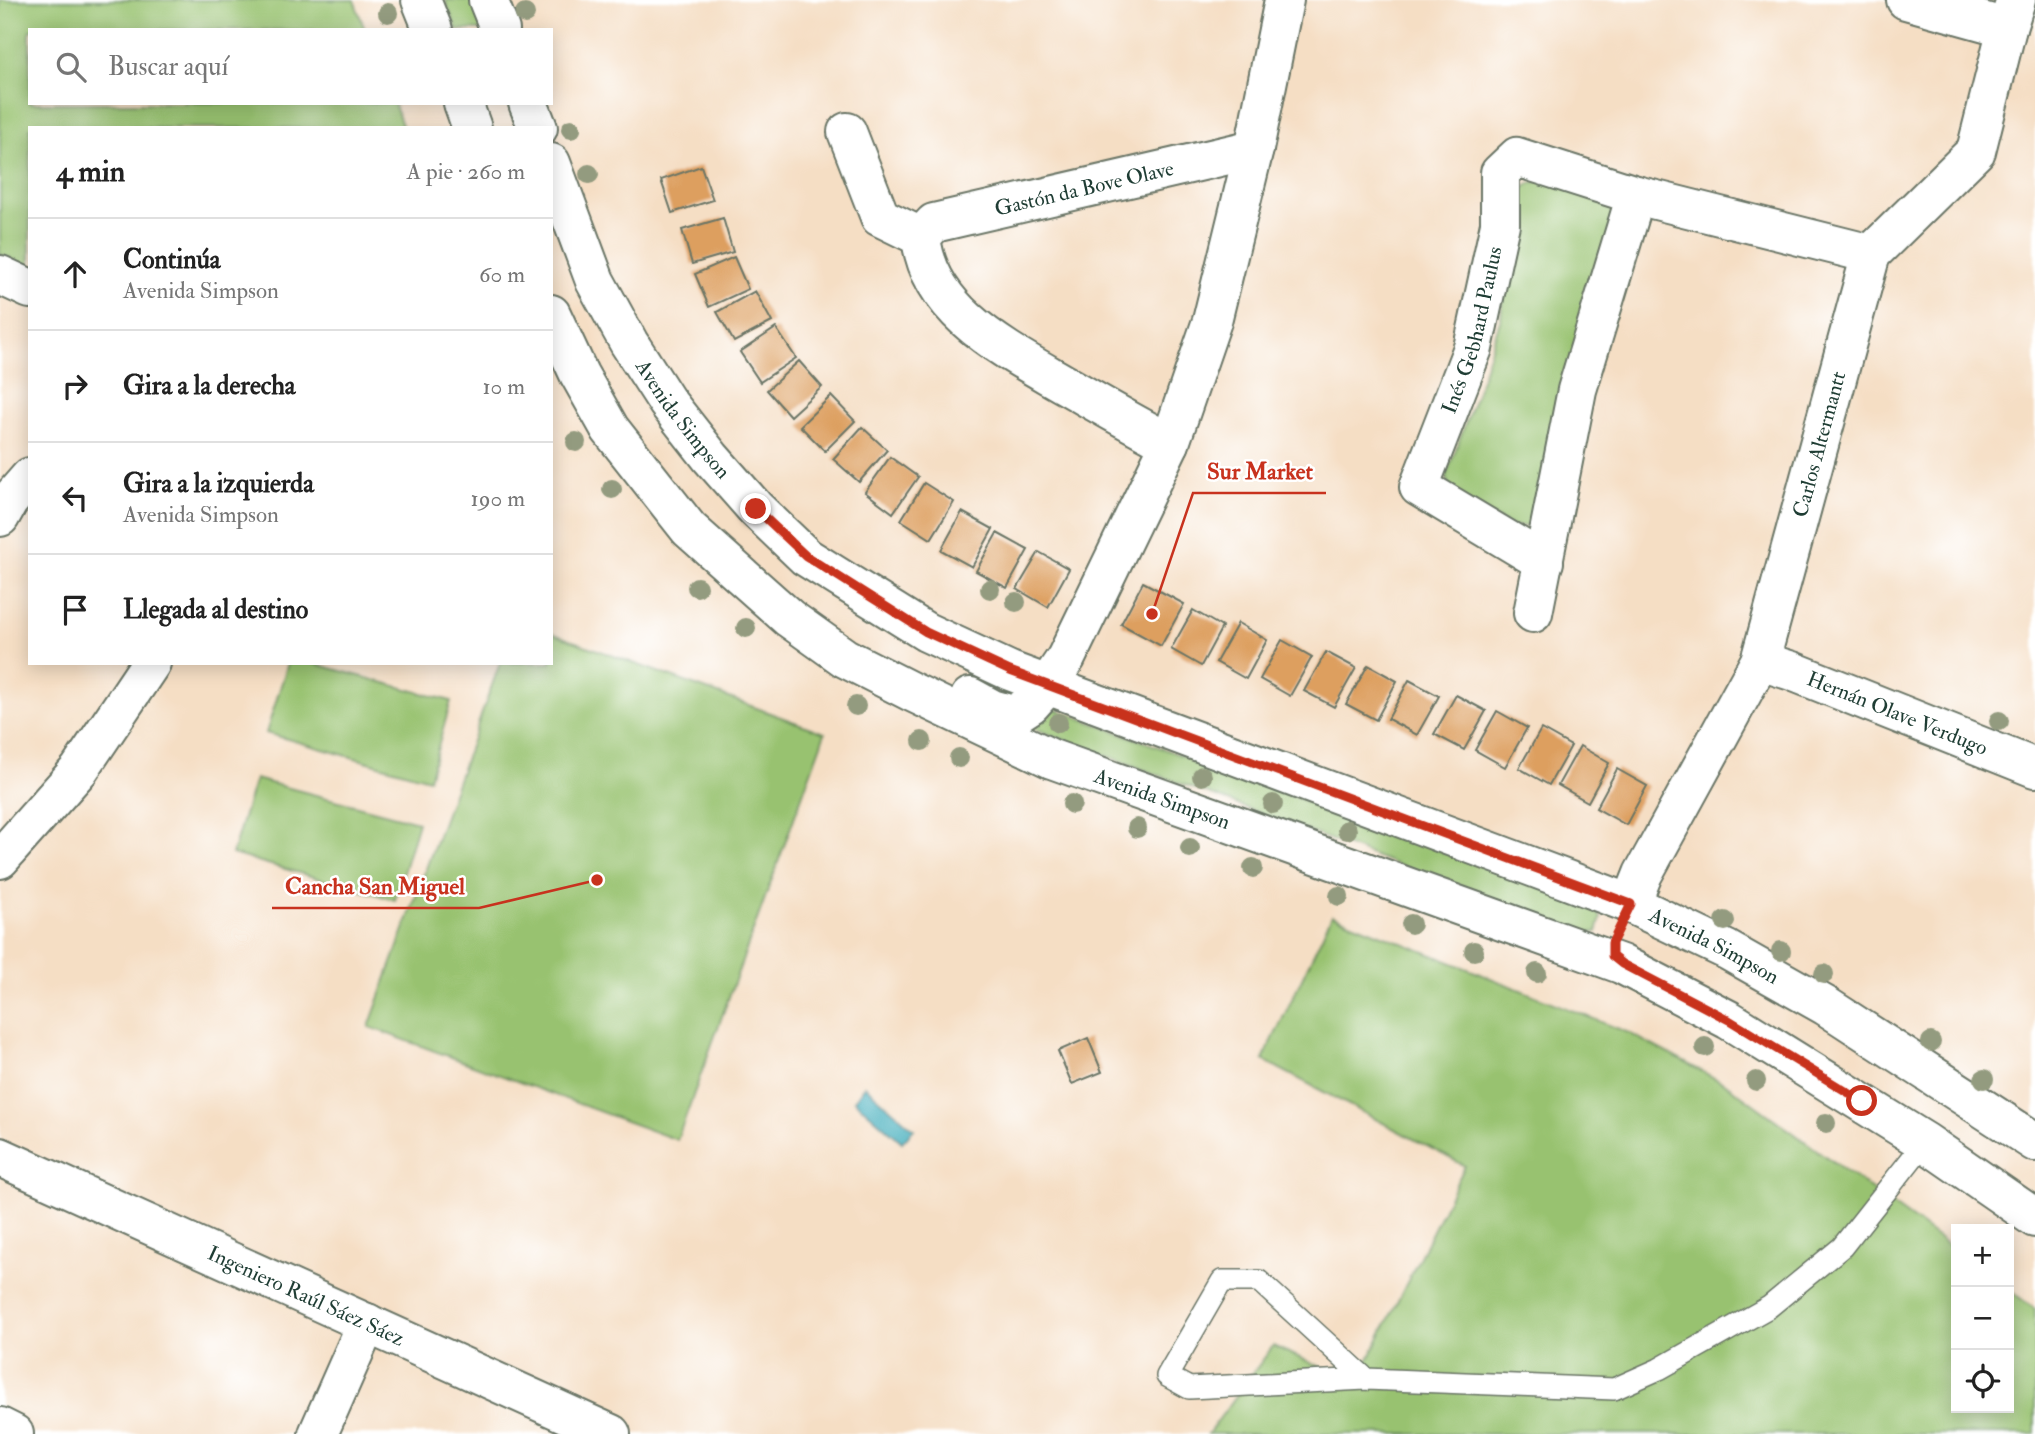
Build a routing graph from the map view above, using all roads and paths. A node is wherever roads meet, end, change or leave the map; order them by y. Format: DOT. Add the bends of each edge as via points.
graph roads {
  1 [pos="421,0"];
  2 [pos="1284,0"];
  3 [pos="1906,0"];
  4 [pos="2011,14"];
  5 [pos="432,28"];
  6 [pos="464,105"];
  7 [pos="529,105"];
  8 [pos="471,126"];
  9 [pos="537,126"];
  10 [pos="847,132"];
  11 [pos="1254,149"];
  12 [pos="553,168"];
  13 [pos="1636,195"];
  14 [pos="920,237"];
  15 [pos="1871,254"];
  16 [pos="0,275"];
  17 [pos="28,288"];
  18 [pos="553,318"];
  19 [pos="1170,443"];
  20 [pos="1544,562"];
  21 [pos="1533,613"];
  22 [pos="789,618"];
  23 [pos="1760,661"];
  24 [pos="150,665"];
  25 [pos="1047,686"];
  26 [pos="2035,768"];
  27 [pos="0,859"];
  28 [pos="1631,904"];
  29 [pos="1622,964"];
  30 [pos="1925,1142"];
  31 [pos="2035,1142"];
  32 [pos="0,1157"];
  33 [pos="2035,1218"];
  34 [pos="367,1324"];
  35 [pos="1366,1379"];
  36 [pos="0,1427"];
  37 [pos="587,1429"];
  38 [pos="14,1434"];
  39 [pos="318,1434"];
  1 -- 5 [label="street"];
  2 -- 11 [label="street"];
  3 -- 4 [label="street"];
  4 -- 15 [label="street" via="1976,151"];
  6 -- 8 [label="street"];
  7 -- 9 [label="street"];
  10 -- 14 [label="street" via="880,217"];
  11 -- 14 [label="street, Gastón da Bove Olave" via="934,223"];
  11 -- 19 [label="street" via="1212,321"];
  12 -- 25 [label="street, Avenida Simpson" via="595,281 629,343 675,411 756,509 806,556 926,632"];
  13 -- 15 [label="street, Inés Gebhard Paulus"];
  13 -- 20 [label="street" via="1577,390"];
  13 -- 20 [label="street, Inés Gebhard Paulus" via="1517,157 1500,173 1500,224 1473,348 1419,487"];
  14 -- 19 [label="street" via="934,278 951,304 991,341"];
  15 -- 23 [label="street, Carlos Altermantt"];
  16 -- 17 [label="street"];
  18 -- 22 [label="street, Avenida Simpson" via="610,429 689,529"];
  19 -- 25 [label="street" via="1066,658"];
  20 -- 21 [label="street"];
  22 -- 25 [label="street" via="852,636 992,709 1014,715"];
  22 -- 29 [label="street, Avenida Simpson" via="845,658 1052,759"];
  23 -- 26 [label="street, Hernán Olave Verdugo"];
  23 -- 28 [label="street, Carlos Altermantt"];
  24 -- 27 [label="street" via="79,770"];
  25 -- 28 [label="street, Avenida Simpson"];
  28 -- 29 [label="street, Carlos Altermantt" via="1612,943 1612,956"];
  28 -- 31 [label="street, Avenida Simpson" via="1727,950 1826,1006"];
  29 -- 30 [label="street, Avenida Simpson" via="1729,1020"];
  30 -- 33 [label="street, Avenida Simpson"];
  30 -- 35 [label="lane" via="1842,1247 1769,1307 1614,1389"];
  32 -- 34 [label="street, Ingeniero Raúl Sáez Sáez"];
  34 -- 37 [label="street, Ingeniero Raúl Sáez Sáez"];
  34 -- 39 [label="street"];
  35 -- 35 [label="lane" via="1189,1388 1167,1376 1222,1281 1259,1281"];
  36 -- 38 [label="street"];
}
